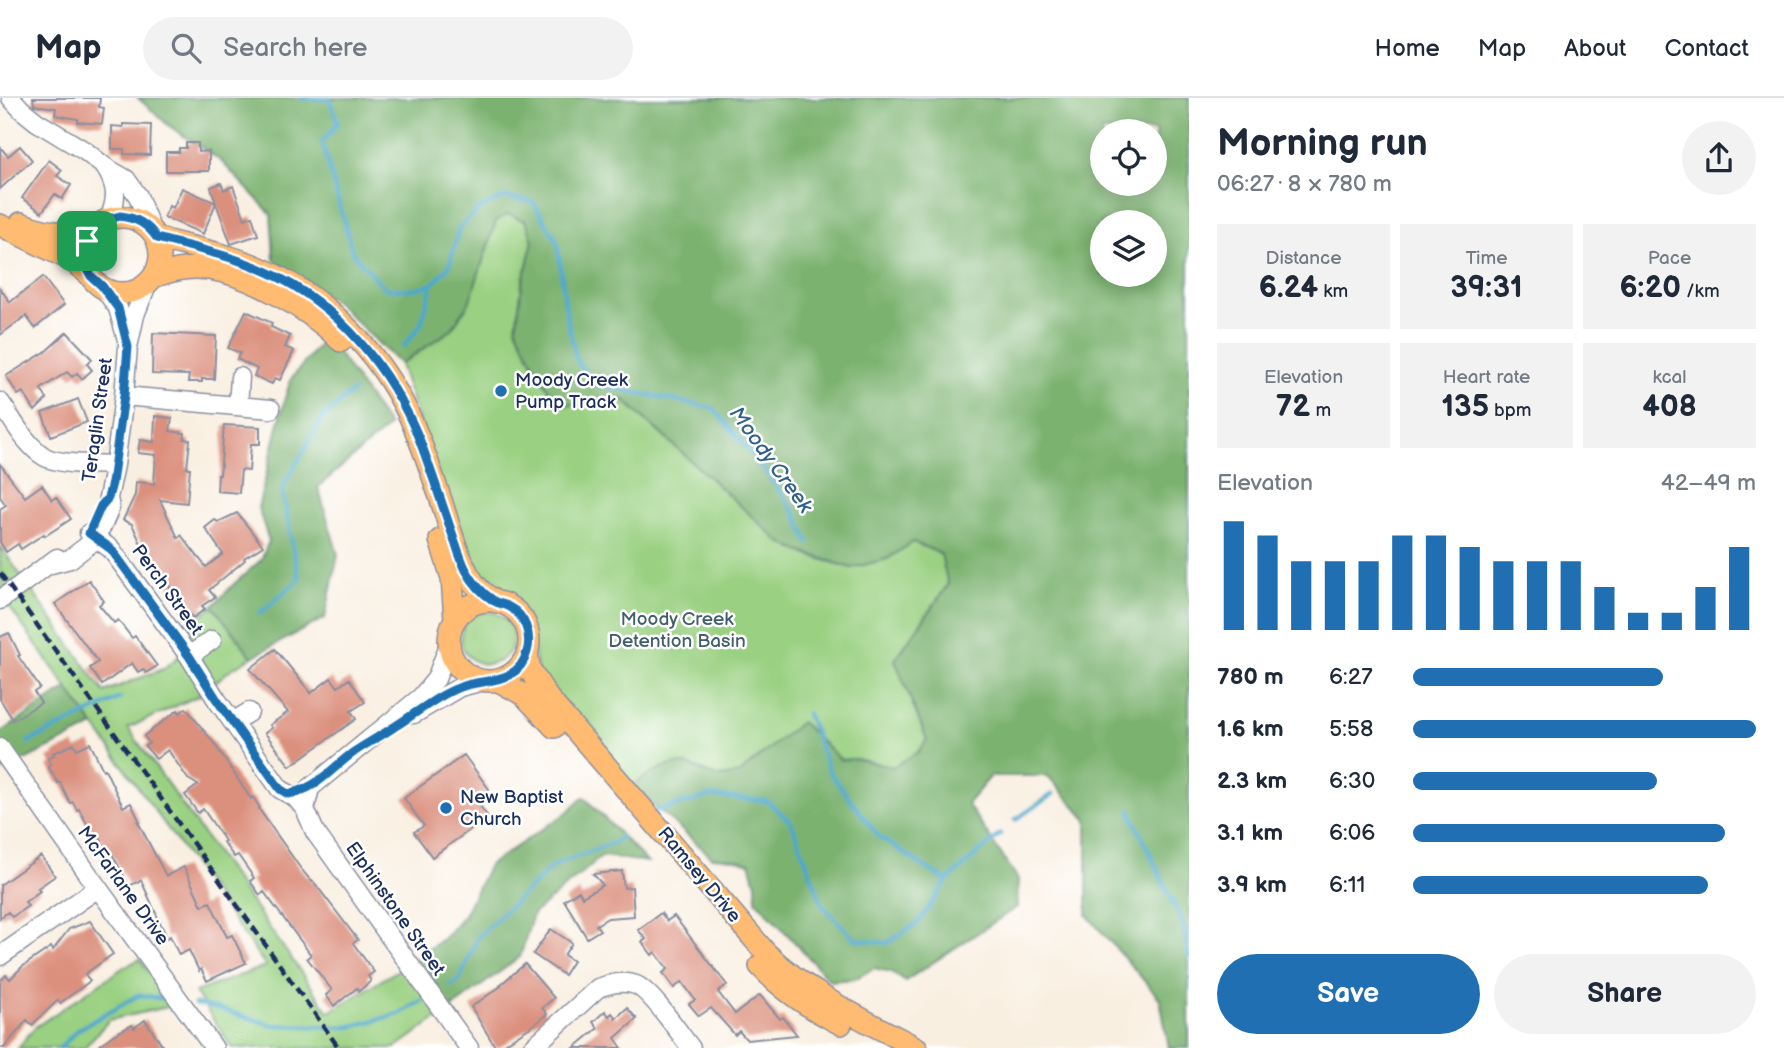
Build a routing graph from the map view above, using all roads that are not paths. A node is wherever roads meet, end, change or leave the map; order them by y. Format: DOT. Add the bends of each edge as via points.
graph roads {
  1 [pos="11,98"];
  2 [pos="105,167"];
  3 [pos="0,212"];
  4 [pos="0,225"];
  5 [pos="101,225"];
  6 [pos="154,233"];
  7 [pos="151,280"];
  8 [pos="96,281"];
  9 [pos="128,347"];
  10 [pos="240,377"];
  11 [pos="124,396"];
  12 [pos="0,402"];
  13 [pos="237,406"];
  14 [pos="271,409"];
  15 [pos="115,465"];
  16 [pos="92,535"];
  17 [pos="0,600"];
  18 [pos="496,602"];
  19 [pos="455,620"];
  20 [pos="212,640"];
  21 [pos="449,645"];
  22 [pos="527,653"];
  23 [pos="189,656"];
  24 [pos="490,680"];
  25 [pos="248,712"];
  26 [pos="233,722"];
  27 [pos="0,748"];
  28 [pos="355,751"];
  29 [pos="310,788"];
  30 [pos="288,794"];
  31 [pos="305,809"];
  32 [pos="98,888"];
  33 [pos="0,956"];
  34 [pos="214,1048"];
  35 [pos="469,1048"];
  36 [pos="532,1048"];
  37 [pos="691,1048"];
  38 [pos="887,1048"];
  39 [pos="918,1048"];
  1 -- 2 [label="street" via="37,122"];
  2 -- 5 [label="street" via="115,187 113,210"];
  2 -- 6 [label="street" via="131,185"];
  3 -- 5 [label="main road" via="48,232"];
  4 -- 8 [label="main road" via="71,260"];
  5 -- 6 [label="main road" via="120,216 131,217"];
  5 -- 8 [label="main road" via="87,241 84,253"];
  6 -- 7 [label="main road" via="161,258"];
  6 -- 18 [label="main road" via="269,272 324,307 361,342 408,413 465,568 480,590"];
  7 -- 8 [label="main road" via="131,292 111,291"];
  7 -- 9 [label="street, Teraglin Street" via="135,315"];
  7 -- 19 [label="main road" via="197,268 254,284 314,318 365,367 406,441 452,578"];
  8 -- 9 [label="street, Teraglin Street" via="118,308"];
  9 -- 11 [label="street, Teraglin Street"];
  10 -- 13 [label="street"];
  11 -- 13 [label="street"];
  11 -- 15 [label="street, Teraglin Street"];
  12 -- 15 [label="street" via="45,457"];
  13 -- 14 [label="street"];
  15 -- 16 [label="street, Teraglin Street" via="110,508"];
  16 -- 17 [label="street, Teraglin Street" via="84,549 51,564"];
  16 -- 23 [label="street, Perch Street" via="111,549"];
  18 -- 19 [label="main road" via="473,605"];
  18 -- 22 [label="main road" via="520,615 527,627"];
  19 -- 21 [label="main road"];
  20 -- 23 [label="street, Perch Street"];
  21 -- 24 [label="main road" via="460,669 471,677"];
  21 -- 28 [label="street" via="436,679 421,697"];
  22 -- 24 [label="main road" via="516,671"];
  22 -- 39 [label="main road, Ramsey Drive" via="530,670 548,698 766,953 840,1008"];
  23 -- 26 [label="street"];
  24 -- 28 [label="street" via="460,687"];
  24 -- 38 [label="main road, Ramsey Drive" via="524,695 537,708 779,986"];
  25 -- 26 [label="street"];
  26 -- 30 [label="street"];
  27 -- 32 [label="street, McFarlane Drive"];
  28 -- 29 [label="street"];
  29 -- 30 [label="street"];
  29 -- 31 [label="street"];
  30 -- 31 [label="street"];
  31 -- 35 [label="street, Elphinstone Street" via="315,832"];
  32 -- 33 [label="street"];
  32 -- 34 [label="street, McFarlane Drive"];
  36 -- 37 [label="street" via="597,988 624,983 647,993"];
}
